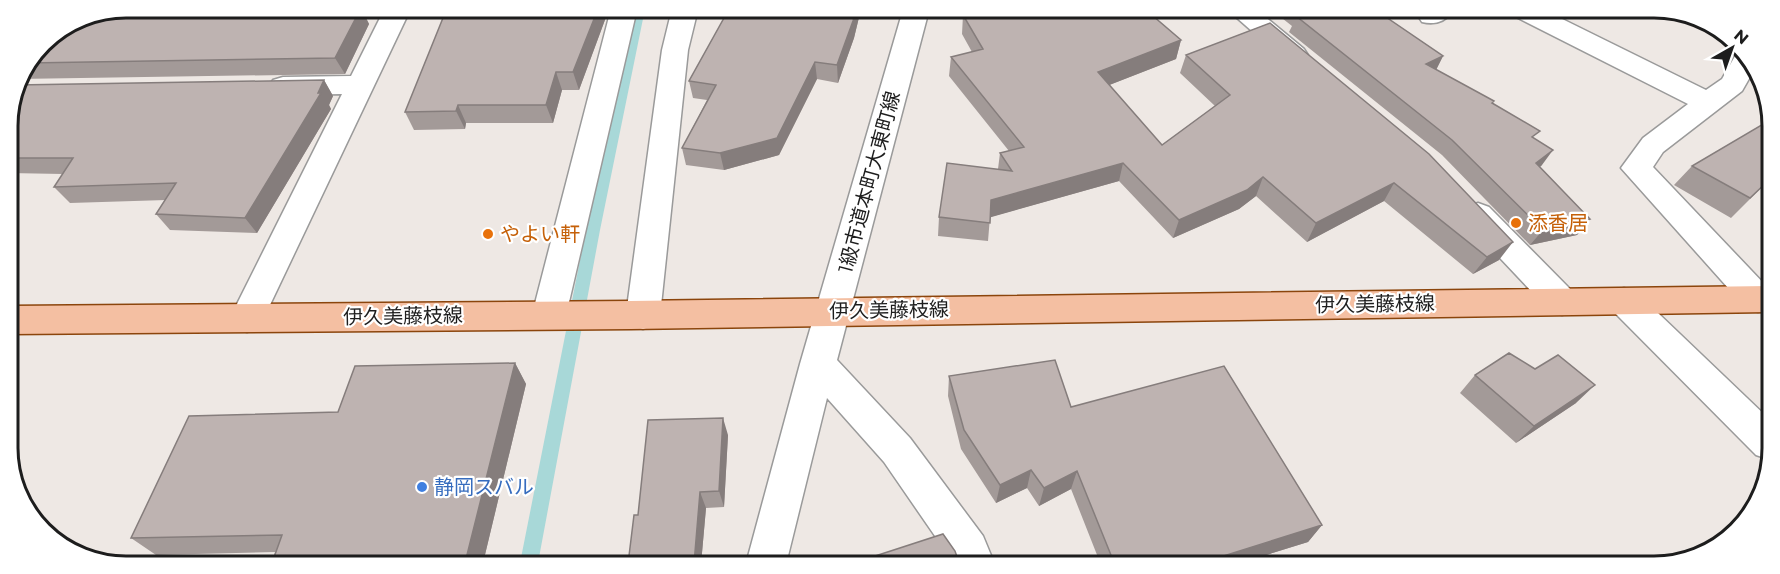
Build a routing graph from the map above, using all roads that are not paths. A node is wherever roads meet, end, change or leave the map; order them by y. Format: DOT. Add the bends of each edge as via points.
graph roads {
  1 [pos="393,18"];
  2 [pos="622,18"];
  3 [pos="683,18"];
  4 [pos="914,18"];
  5 [pos="1251,18"];
  6 [pos="1539,18"];
  7 [pos="1743,65"];
  8 [pos="1313,69"];
  9 [pos="360,85"];
  10 [pos="253,87"];
  11 [pos="1708,103"];
  12 [pos="1463,199"];
  13 [pos="1762,298"];
  14 [pos="1762,299"];
  15 [pos="1624,301"];
  16 [pos="1562,302"];
  17 [pos="834,311"];
  18 [pos="555,315"];
  19 [pos="637,315"];
  20 [pos="247,318"];
  21 [pos="18,320"];
  22 [pos="818,364"];
  23 [pos="1762,437"];
  24 [pos="768,556"];
  25 [pos="972,556"];
  1 -- 9 [label="street"];
  2 -- 18 [label="street"];
  3 -- 19 [label="street"];
  4 -- 17 [label="street, 1級市道本町大東町線"];
  5 -- 8 [label="street"];
  6 -- 11 [label="street"];
  7 -- 11 [label="street" via="1732,85"];
  9 -- 10 [label="street"];
  9 -- 20 [label="street"];
  11 -- 13 [label="street" via="1653,145 1636,168"];
  12 -- 16 [label="street"];
  14 -- 15 [label="main road, 伊久美藤枝線"];
  15 -- 16 [label="main road, 伊久美藤枝線"];
  15 -- 23 [label="street"];
  16 -- 17 [label="main road, 伊久美藤枝線"];
  17 -- 19 [label="main road, 伊久美藤枝線"];
  17 -- 22 [label="street, 1級市道本町大東町線"];
  18 -- 19 [label="main road, 伊久美藤枝線"];
  18 -- 20 [label="main road, 伊久美藤枝線"];
  20 -- 21 [label="main road, 伊久美藤枝線"];
  22 -- 24 [label="street, 1級市道本町大東町線"];
  22 -- 25 [label="street" via="897,450"];
}
